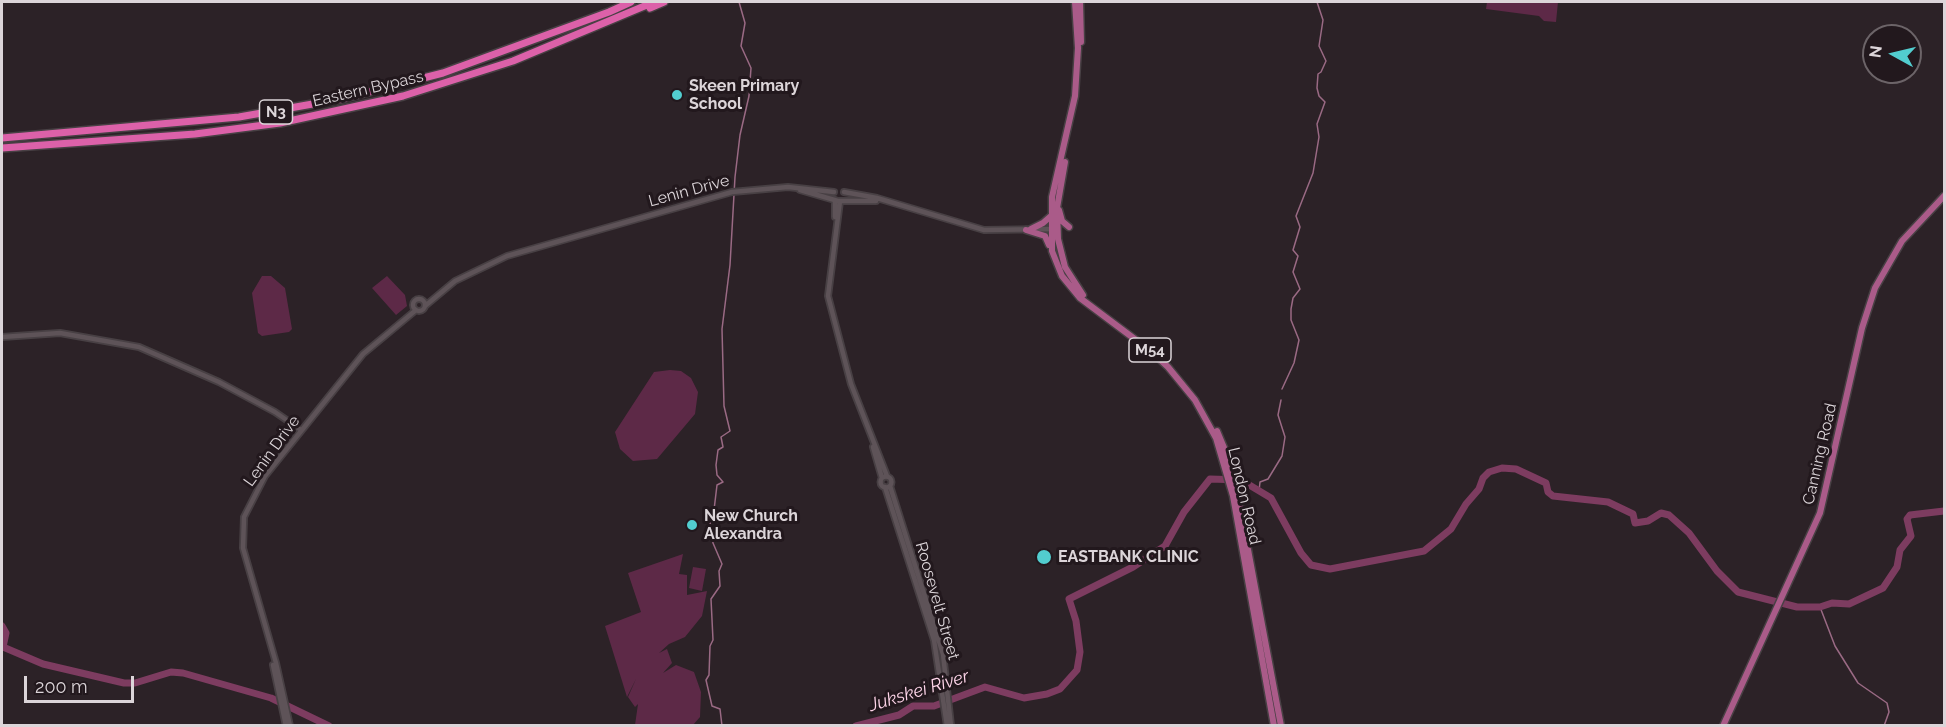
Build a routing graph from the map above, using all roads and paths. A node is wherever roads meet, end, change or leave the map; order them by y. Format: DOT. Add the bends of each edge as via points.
graph roads {
  1 [pos="621,2"];
  2 [pos="631,2"];
  3 [pos="654,2"];
  4 [pos="664,2"];
  5 [pos="1078,3"];
  6 [pos="567,28"];
  7 [pos="583,34"];
  8 [pos="2,138"];
  9 [pos="2,148"];
  10 [pos="844,192"];
  11 [pos="1944,196"];
  12 [pos="837,198"];
  13 [pos="1058,200"];
  14 [pos="885,201"];
  15 [pos="1051,216"];
  16 [pos="1054,229"];
  17 [pos="1028,230"];
  18 [pos="1059,246"];
  19 [pos="1052,251"];
  20 [pos="433,296"];
  21 [pos="422,300"];
  22 [pos="425,306"];
  23 [pos="415,308"];
  24 [pos="2,337"];
  25 [pos="301,430"];
  26 [pos="1230,473"];
  27 [pos="884,477"];
  28 [pos="887,486"];
  29 [pos="1236,496"];
  30 [pos="280,687"];
  31 [pos="947,715"];
  32 [pos="286,726"];
  33 [pos="290,726"];
  34 [pos="947,726"];
  35 [pos="951,726"];
  36 [pos="1274,726"];
  37 [pos="1281,726"];
  38 [pos="1723,726"];
  1 -- 6 [label="highway"];
  2 -- 6 [label="highway, Eastern Bypass / N3"];
  3 -- 7 [label="highway, Eastern Bypass / N3"];
  4 -- 7 [label="highway"];
  5 -- 13 [label="main road, London Road / M54" via="1078,90"];
  5 -- 15 [label="main road, London Road / M54" via="1075,96"];
  6 -- 8 [label="highway, Eastern Bypass / N3" via="401,85 281,111 192,123"];
  7 -- 9 [label="highway, Eastern Bypass / N3" via="513,62 403,96 280,123 195,134"];
  10 -- 12 [label="street"];
  10 -- 12 [label="street" via="838,189"];
  10 -- 14 [label="street"];
  11 -- 38 [label="main road, Canning Road" via="1902,241 1875,288 1862,327 1823,504"];
  12 -- 14 [label="street"];
  12 -- 20 [label="street, Lenin Drive" via="788,187 738,190 507,256"];
  12 -- 27 [label="street" via="828,296 848,377"];
  13 -- 16 [label="main road, London Road / M54"];
  13 -- 18 [label="main road" via="1061,219 1070,227 1062,234"];
  14 -- 17 [label="street" via="975,229"];
  15 -- 16 [label="main road, London Road / M54"];
  15 -- 17 [label="main road"];
  16 -- 17 [label="street"];
  16 -- 18 [label="main road, London Road / M54"];
  16 -- 19 [label="main road, London Road / M54"];
  17 -- 19 [label="main road" via="1045,236"];
  18 -- 26 [label="main road, London Road / M54" via="1071,278 1088,301 1153,348 1184,380 1216,429"];
  19 -- 26 [label="main road, London Road / M54" via="1062,276 1085,303 1152,352 1188,390 1216,438"];
  20 -- 21 [label="street, Lenin Drive"];
  20 -- 22 [label="street, Lenin Drive"];
  21 -- 22 [label="street"];
  21 -- 23 [label="street" via="416,300"];
  22 -- 23 [label="street" via="422,310"];
  23 -- 25 [label="street, Lenin Drive" via="363,354"];
  24 -- 25 [label="street" via="60,333 139,347 219,382"];
  25 -- 30 [label="street, Lenin Drive" via="265,476 248,506 242,527 243,548"];
  26 -- 29 [label="main road, London Road / M54"];
  27 -- 28 [label="street" via="881,484"];
  27 -- 28 [label="street" via="891,480"];
  28 -- 31 [label="street, Roosevelt Street" via="943,654"];
  29 -- 36 [label="main road, London Road / M54"];
  29 -- 37 [label="main road, London Road / M54"];
  30 -- 32 [label="street"];
  30 -- 33 [label="street"];
  31 -- 34 [label="street, Roosevelt Street"];
  31 -- 35 [label="street, Roosevelt Street"];
}
